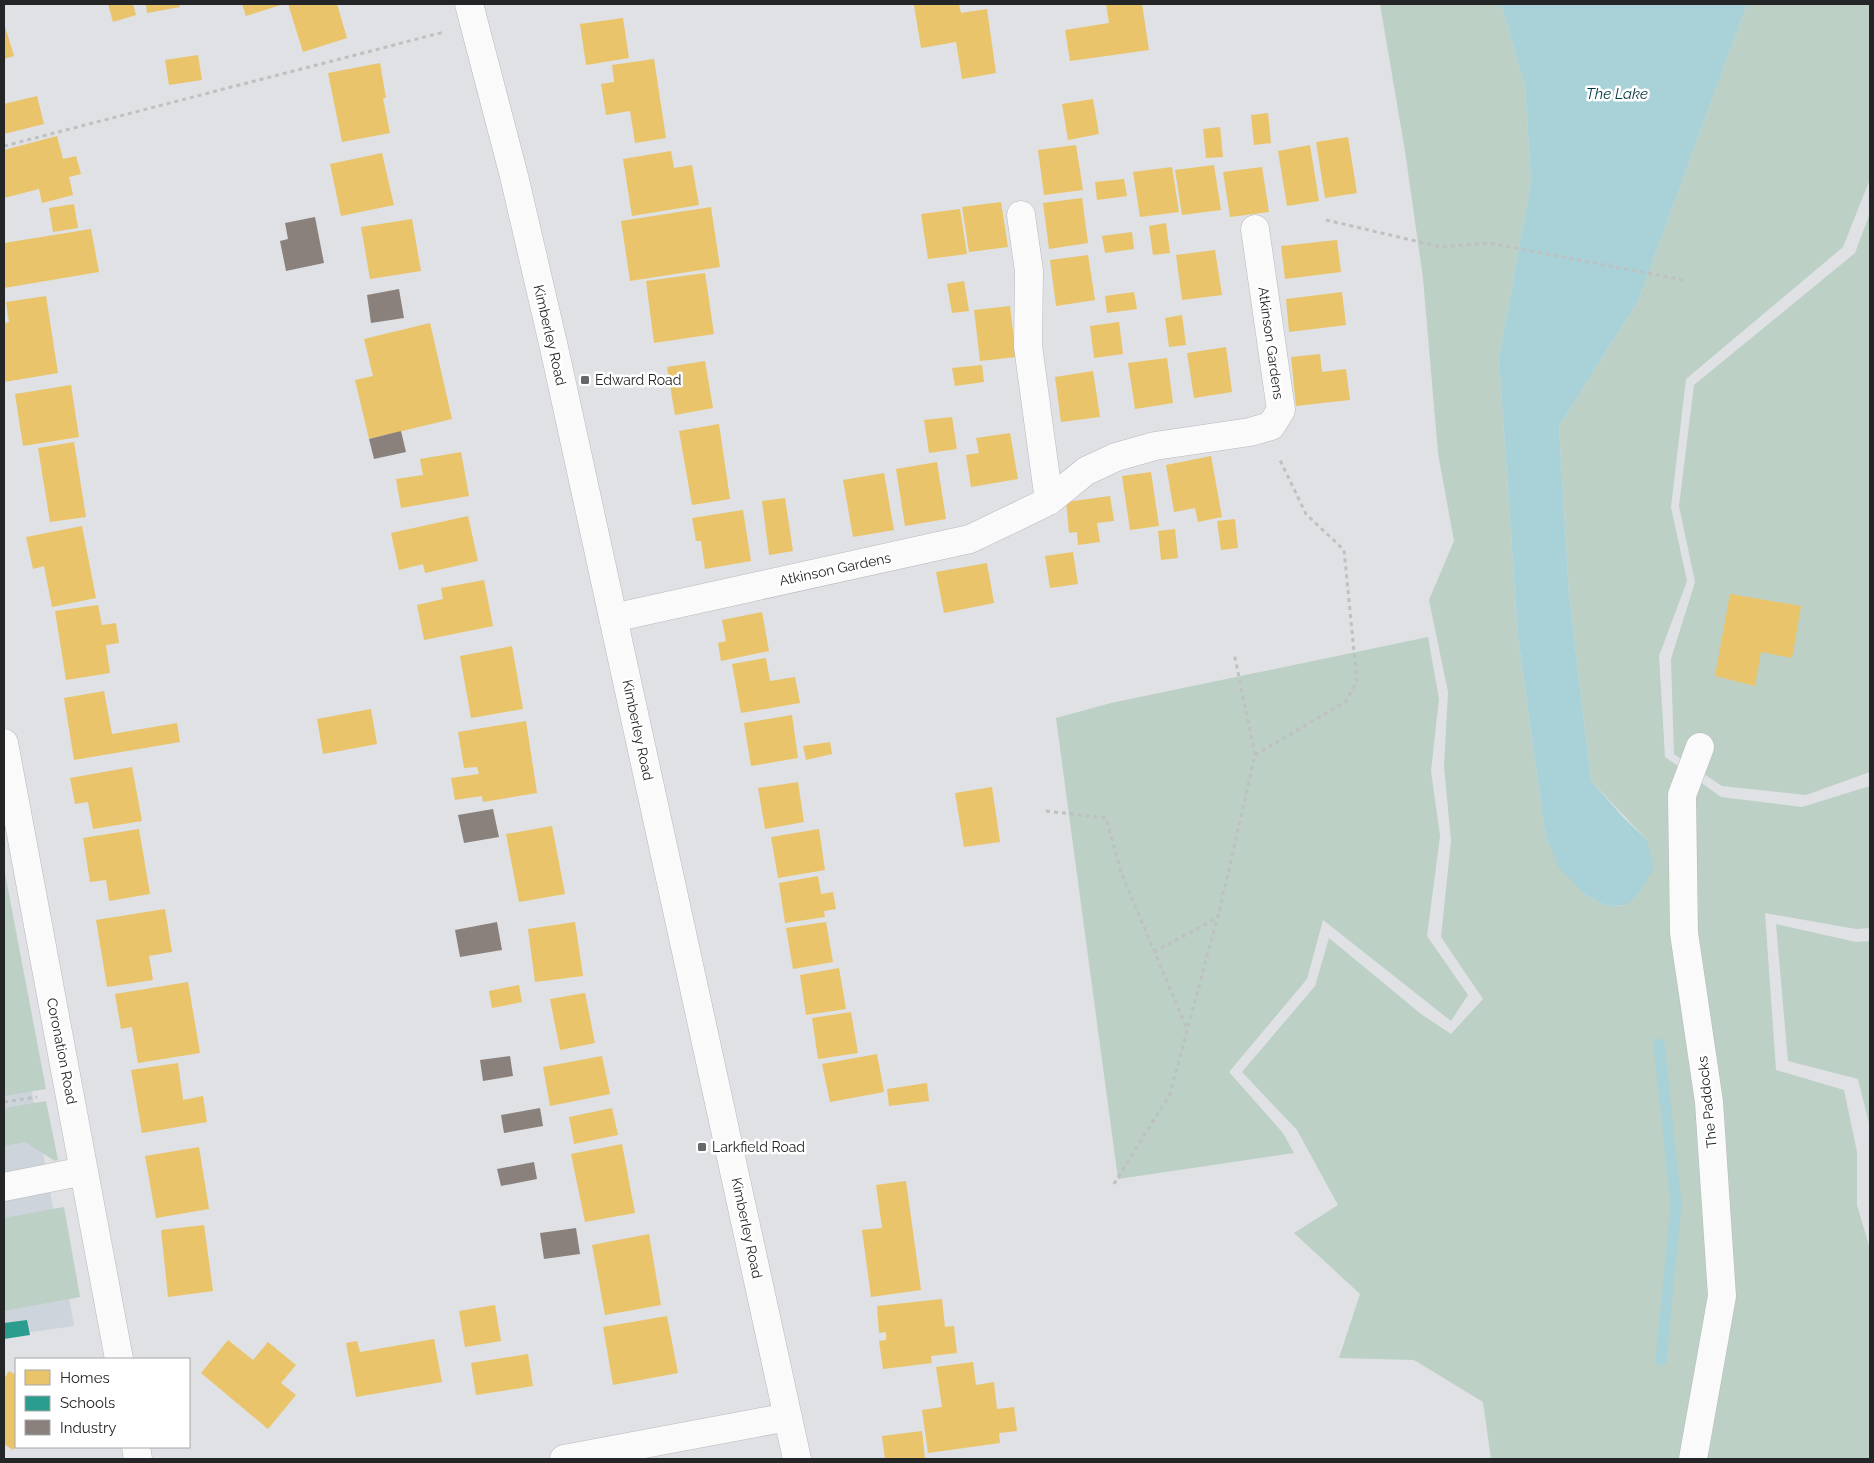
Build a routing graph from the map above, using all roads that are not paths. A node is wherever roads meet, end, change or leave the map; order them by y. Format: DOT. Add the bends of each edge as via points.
graph roads {
  1 [pos="472,14"];
  2 [pos="1021,215"];
  3 [pos="1255,229"];
  4 [pos="1049,501"];
  5 [pos="614,618"];
  6 [pos="4,743"];
  7 [pos="1700,747"];
  8 [pos="84,1171"];
  9 [pos="4,1187"];
  10 [pos="119,1358"];
  11 [pos="788,1417"];
  12 [pos="564,1459"];
  13 [pos="797,1459"];
  14 [pos="1693,1459"];
  1 -- 5 [label="street, Kimberley Road" via="518,194"];
  2 -- 4 [label="street" via="1029,271 1028,346"];
  3 -- 4 [label="street, Atkinson Gardens" via="1281,410 1270,426 1155,446 1116,457 1086,471"];
  4 -- 5 [label="street, Atkinson Gardens" via="970,539"];
  5 -- 11 [label="street, Kimberley Road"];
  6 -- 8 [label="street, Coronation Road"];
  7 -- 14 [label="street, The Paddocks" via="1682,795 1684,933 1709,1102 1722,1296"];
  8 -- 9 [label="street"];
  8 -- 10 [label="street, Coronation Road"];
  11 -- 12 [label="street"];
  11 -- 13 [label="street, Kimberley Road"];
}
